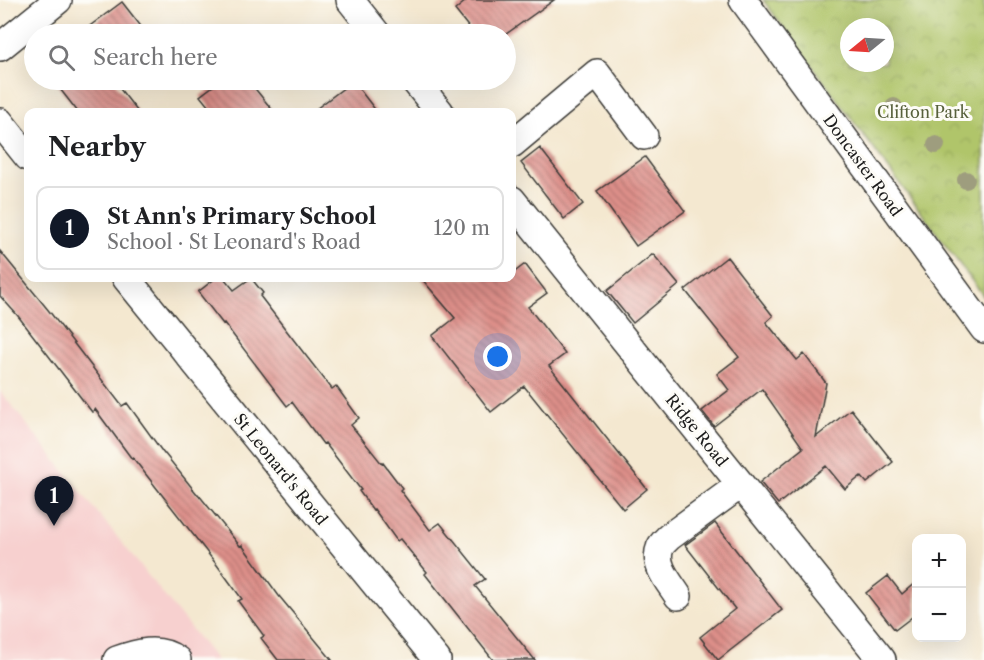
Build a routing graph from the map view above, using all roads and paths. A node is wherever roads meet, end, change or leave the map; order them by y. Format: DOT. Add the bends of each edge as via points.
graph roads {
  1 [pos="58,0"];
  2 [pos="350,0"];
  3 [pos="744,0"];
  4 [pos="28,24"];
  5 [pos="369,24"];
  6 [pos="24,27"];
  7 [pos="0,46"];
  8 [pos="422,90"];
  9 [pos="438,108"];
  10 [pos="0,122"];
  11 [pos="644,136"];
  12 [pos="516,141"];
  13 [pos="24,152"];
  14 [pos="516,205"];
  15 [pos="129,282"];
  16 [pos="984,329"];
  17 [pos="740,485"];
  18 [pos="678,596"];
  19 [pos="117,660"];
  20 [pos="177,660"];
  21 [pos="436,660"];
  22 [pos="882,660"];
  1 -- 4 [label="street"];
  2 -- 5 [label="street"];
  3 -- 16 [label="street, Doncaster Road"];
  6 -- 7 [label="street"];
  8 -- 9 [label="street"];
  10 -- 13 [label="street"];
  11 -- 12 [label="street" via="597,73"];
  14 -- 17 [label="street, Ridge Road"];
  15 -- 21 [label="street, St Leonard's Road"];
  17 -- 18 [label="street" via="660,547 657,558"];
  17 -- 22 [label="street, Ridge Road"];
  19 -- 20 [label="street" via="146,652 161,652"];
}
